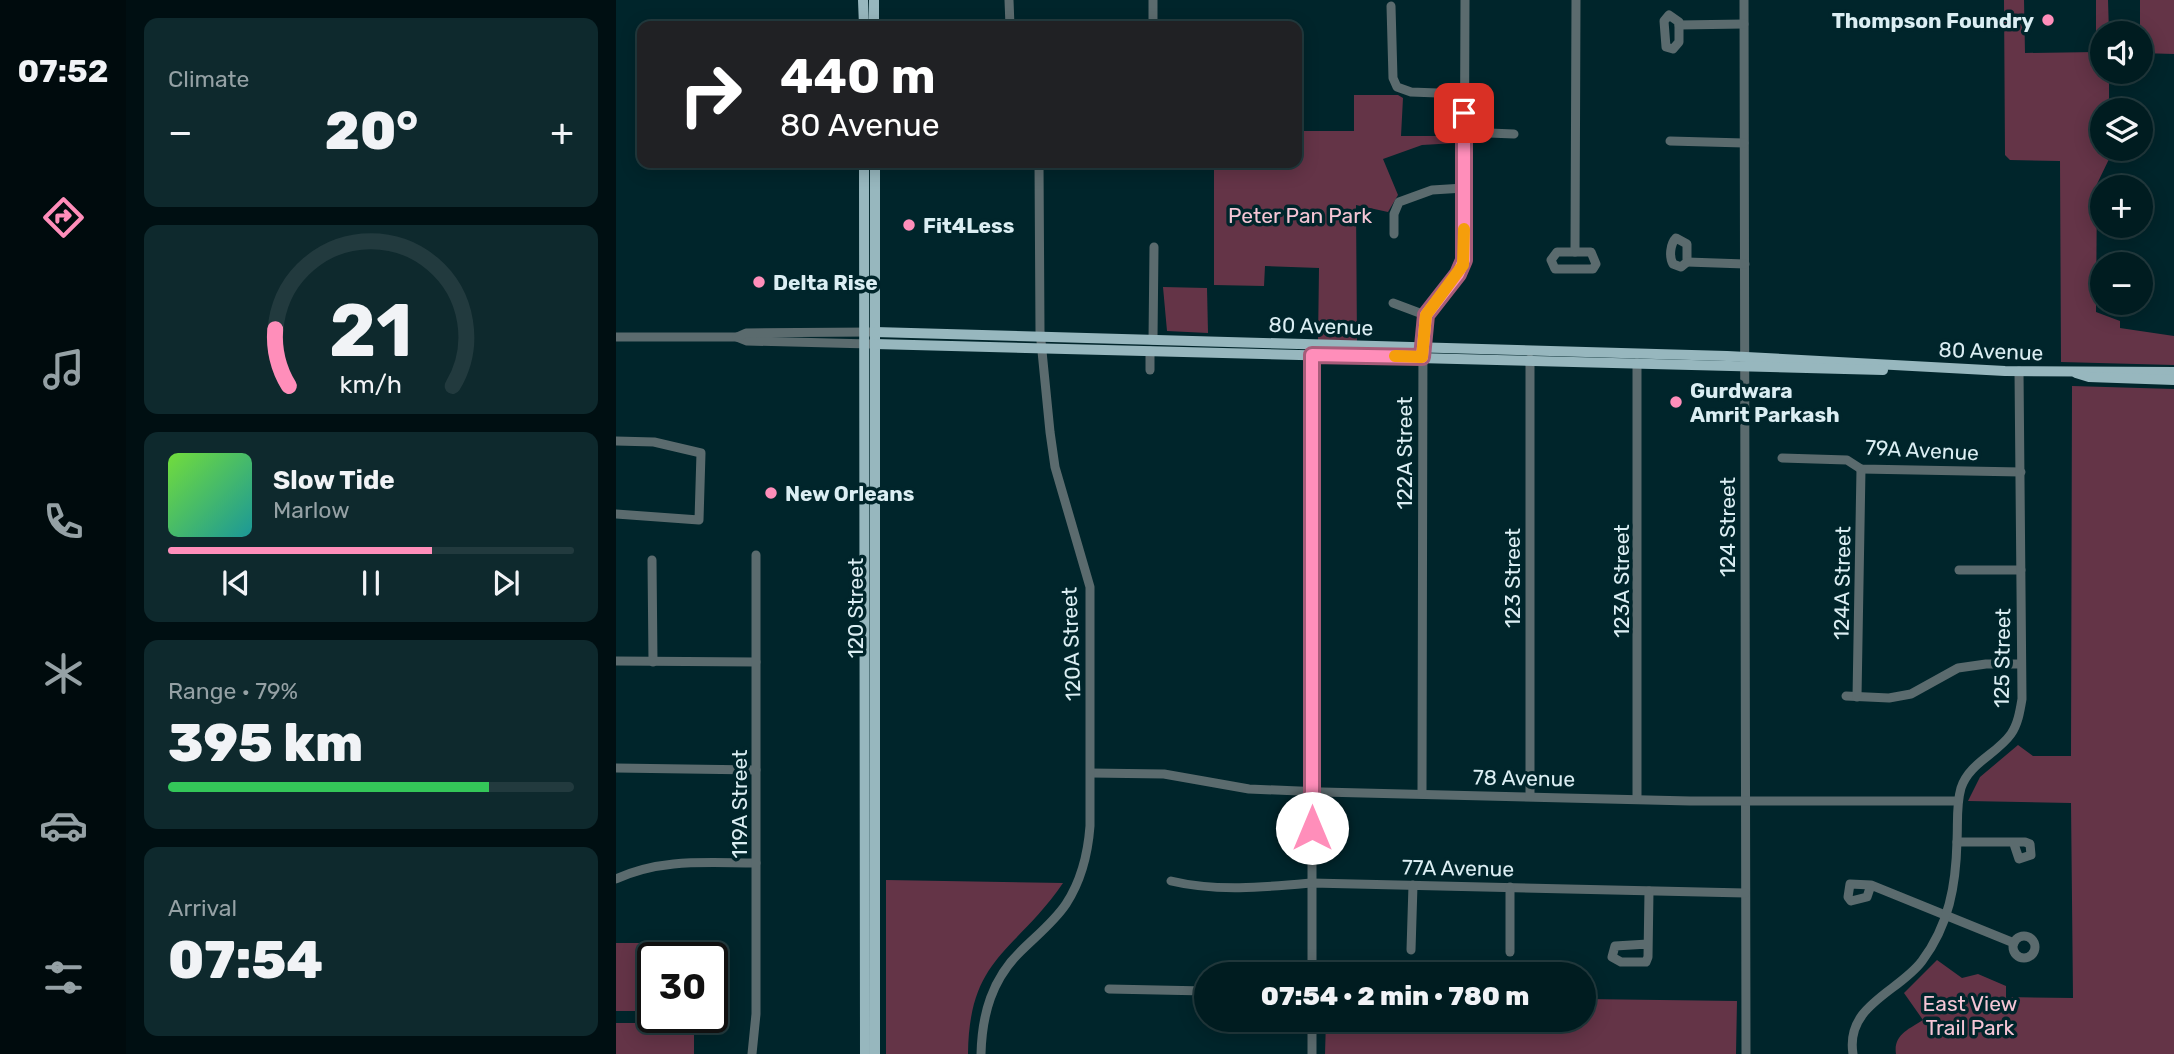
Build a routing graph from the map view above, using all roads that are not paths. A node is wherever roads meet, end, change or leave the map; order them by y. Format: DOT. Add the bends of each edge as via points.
graph roads {
  1 [pos="863,0"];
  2 [pos="874,0"];
  3 [pos="1009,0"];
  4 [pos="1153,0"];
  5 [pos="1465,0"];
  6 [pos="1576,0"];
  7 [pos="1744,0"];
  8 [pos="1391,6"];
  9 [pos="863,21"];
  10 [pos="874,21"];
  11 [pos="1010,21"];
  12 [pos="1153,21"];
  13 [pos="1744,24"];
  14 [pos="1679,25"];
  15 [pos="1464,94"];
  16 [pos="1464,132"];
  17 [pos="1514,134"];
  18 [pos="1670,141"];
  19 [pos="1744,143"];
  20 [pos="864,168"];
  21 [pos="875,168"];
  22 [pos="1039,168"];
  23 [pos="1464,188"];
  24 [pos="1394,234"];
  25 [pos="1154,247"];
  26 [pos="1575,252"];
  27 [pos="1687,262"];
  28 [pos="1745,264"];
  29 [pos="1394,303"];
  30 [pos="1426,315"];
  31 [pos="616,337"];
  32 [pos="870,338"];
  33 [pos="1041,343"];
  34 [pos="1152,345"];
  35 [pos="1422,352"];
  36 [pos="1558,352"];
  37 [pos="1312,355"];
  38 [pos="1667,355"];
  39 [pos="1530,359"];
  40 [pos="1745,362"];
  41 [pos="1637,363"];
  42 [pos="1150,370"];
  43 [pos="2020,371"];
  44 [pos="2174,372"];
  45 [pos="2076,373"];
  46 [pos="2174,380"];
  47 [pos="616,441"];
  48 [pos="1782,458"];
  49 [pos="1861,469"];
  50 [pos="2021,472"];
  51 [pos="616,514"];
  52 [pos="756,555"];
  53 [pos="652,560"];
  54 [pos="1959,570"];
  55 [pos="2021,570"];
  56 [pos="616,661"];
  57 [pos="653,662"];
  58 [pos="756,662"];
  59 [pos="2021,664"];
  60 [pos="869,696"];
  61 [pos="1846,696"];
  62 [pos="1857,697"];
  63 [pos="616,768"];
  64 [pos="757,770"];
  65 [pos="1091,773"];
  66 [pos="1312,792"];
  67 [pos="1422,794"];
  68 [pos="1530,796"];
  69 [pos="1637,799"];
  70 [pos="1744,800"];
  71 [pos="1958,801"];
  72 [pos="864,836"];
  73 [pos="1957,842"];
  74 [pos="2014,844"];
  75 [pos="756,863"];
  76 [pos="874,872"];
  77 [pos="616,879"];
  78 [pos="1171,881"];
  79 [pos="1312,883"];
  80 [pos="1413,885"];
  81 [pos="1871,885"];
  82 [pos="1510,887"];
  83 [pos="1649,891"];
  84 [pos="1745,893"];
  85 [pos="1947,915"];
  86 [pos="2014,943"];
  87 [pos="1648,944"];
  88 [pos="1411,950"];
  89 [pos="1510,952"];
  90 [pos="1312,962"];
  91 [pos="1109,989"];
  92 [pos="1194,991"];
  93 [pos="1312,1032"];
  94 [pos="752,1054"];
  95 [pos="865,1054"];
  96 [pos="875,1054"];
  97 [pos="981,1054"];
  98 [pos="1312,1054"];
  99 [pos="1746,1054"];
  100 [pos="1853,1054"];
  1 -- 9 [label="main road"];
  2 -- 10 [label="main road"];
  3 -- 11 [label="street"];
  4 -- 12 [label="street"];
  5 -- 15 [label="street, 122A Street"];
  6 -- 26 [label="street"];
  7 -- 13 [label="street, 124 Street"];
  8 -- 15 [label="street" via="1393,78 1400,89"];
  13 -- 14 [label="street"];
  13 -- 19 [label="street, 124 Street"];
  15 -- 16 [label="street, 122A Street"];
  16 -- 17 [label="street"];
  16 -- 23 [label="street, 122A Street"];
  18 -- 19 [label="street"];
  19 -- 28 [label="street, 124 Street"];
  20 -- 32 [label="main road, 120 Street"];
  21 -- 32 [label="main road, 120 Street"];
  22 -- 33 [label="street, 120A Street"];
  23 -- 24 [label="street" via="1432,190 1399,202"];
  23 -- 30 [label="street, 122A Street" via="1463,265"];
  25 -- 34 [label="street"];
  26 -- 26 [label="street" via="1591,252 1595,256 1593,269 1555,269 1552,255"];
  27 -- 28 [label="street"];
  28 -- 40 [label="street, 124 Street"];
  29 -- 30 [label="street"];
  30 -- 35 [label="street, 122A Street"];
  31 -- 32 [label="street, 80 Avenue" via="737,337 746,332"];
  32 -- 33 [label="main road, 80 Avenue"];
  32 -- 60 [label="main road, 120 Street"];
  32 -- 60 [label="main road, 120 Street" via="863,649 869,663"];
  33 -- 34 [label="main road, 80 Avenue"];
  33 -- 34 [label="main road, 80 Avenue" via="1114,350 1120,344"];
  33 -- 65 [label="street, 120A Street" via="1055,467 1090,587"];
  34 -- 35 [label="main road, 80 Avenue" via="1227,342"];
  34 -- 37 [label="main road, 80 Avenue"];
  34 -- 42 [label="street"];
  35 -- 36 [label="main road, 80 Avenue"];
  35 -- 37 [label="main road, 80 Avenue"];
  35 -- 39 [label="main road, 80 Avenue"];
  35 -- 67 [label="street, 122A Street"];
  36 -- 38 [label="main road, 80 Avenue"];
  36 -- 39 [label="main road"];
  37 -- 66 [label="street"];
  38 -- 40 [label="main road, 80 Avenue"];
  38 -- 41 [label="main road"];
  39 -- 41 [label="main road, 80 Avenue"];
  39 -- 68 [label="street, 123 Street"];
  40 -- 41 [label="main road, 80 Avenue"];
  40 -- 43 [label="main road, 80 Avenue" via="1895,363"];
  40 -- 70 [label="street, 124 Street"];
  41 -- 69 [label="street, 123A Street"];
  43 -- 45 [label="main road, 80 Avenue"];
  43 -- 50 [label="street, 125 Street"];
  44 -- 45 [label="main road, 80 Avenue" via="2089,369"];
  45 -- 46 [label="main road, 80 Avenue"];
  47 -- 51 [label="street" via="654,442 701,453 699,520"];
  48 -- 49 [label="street, 79A Avenue" via="1847,460"];
  49 -- 50 [label="street, 79A Avenue"];
  49 -- 62 [label="street, 124A Street"];
  50 -- 55 [label="street, 125 Street"];
  52 -- 58 [label="street, 119A Street"];
  53 -- 57 [label="street"];
  54 -- 55 [label="street"];
  55 -- 59 [label="street, 125 Street"];
  56 -- 57 [label="street"];
  57 -- 58 [label="street"];
  58 -- 64 [label="street, 119A Street"];
  59 -- 62 [label="street" via="1958,668 1911,694"];
  59 -- 71 [label="street, 125 Street" via="2018,719 2010,735 1970,772"];
  60 -- 72 [label="main road, 120 Street"];
  60 -- 76 [label="main road, 120 Street"];
  61 -- 62 [label="street"];
  63 -- 64 [label="street"];
  64 -- 75 [label="street, 119A Street"];
  65 -- 66 [label="street, 78 Avenue" via="1171,775 1249,789"];
  65 -- 97 [label="street, 120A Street" via="1088,847 1074,890 1050,923 1001,973 989,998"];
  66 -- 67 [label="street, 78 Avenue"];
  66 -- 79 [label="street"];
  67 -- 68 [label="street, 78 Avenue"];
  68 -- 69 [label="street, 78 Avenue"];
  69 -- 70 [label="street, 78 Avenue"];
  70 -- 71 [label="street, 78 Avenue"];
  70 -- 84 [label="street, 124 Street"];
  71 -- 73 [label="street, 125 Street"];
  72 -- 76 [label="main road"];
  72 -- 95 [label="main road, 120 Street"];
  73 -- 74 [label="street"];
  73 -- 85 [label="street, 125 Street" via="1956,882"];
  75 -- 77 [label="street" via="670,862"];
  75 -- 94 [label="street, 119A Street"];
  76 -- 96 [label="main road, 120 Street"];
  78 -- 79 [label="street, 77A Avenue" via="1265,887"];
  79 -- 80 [label="street, 77A Avenue"];
  79 -- 90 [label="street"];
  80 -- 82 [label="street, 77A Avenue"];
  80 -- 88 [label="street"];
  81 -- 85 [label="street"];
  82 -- 83 [label="street, 77A Avenue"];
  82 -- 89 [label="street"];
  83 -- 84 [label="street, 77A Avenue"];
  83 -- 87 [label="street"];
  84 -- 99 [label="street, 124 Street"];
  85 -- 86 [label="street"];
  85 -- 100 [label="street, 125 Street" via="1920,964 1879,995 1860,1018"];
  91 -- 92 [label="street"];
  93 -- 98 [label="street"];
}
